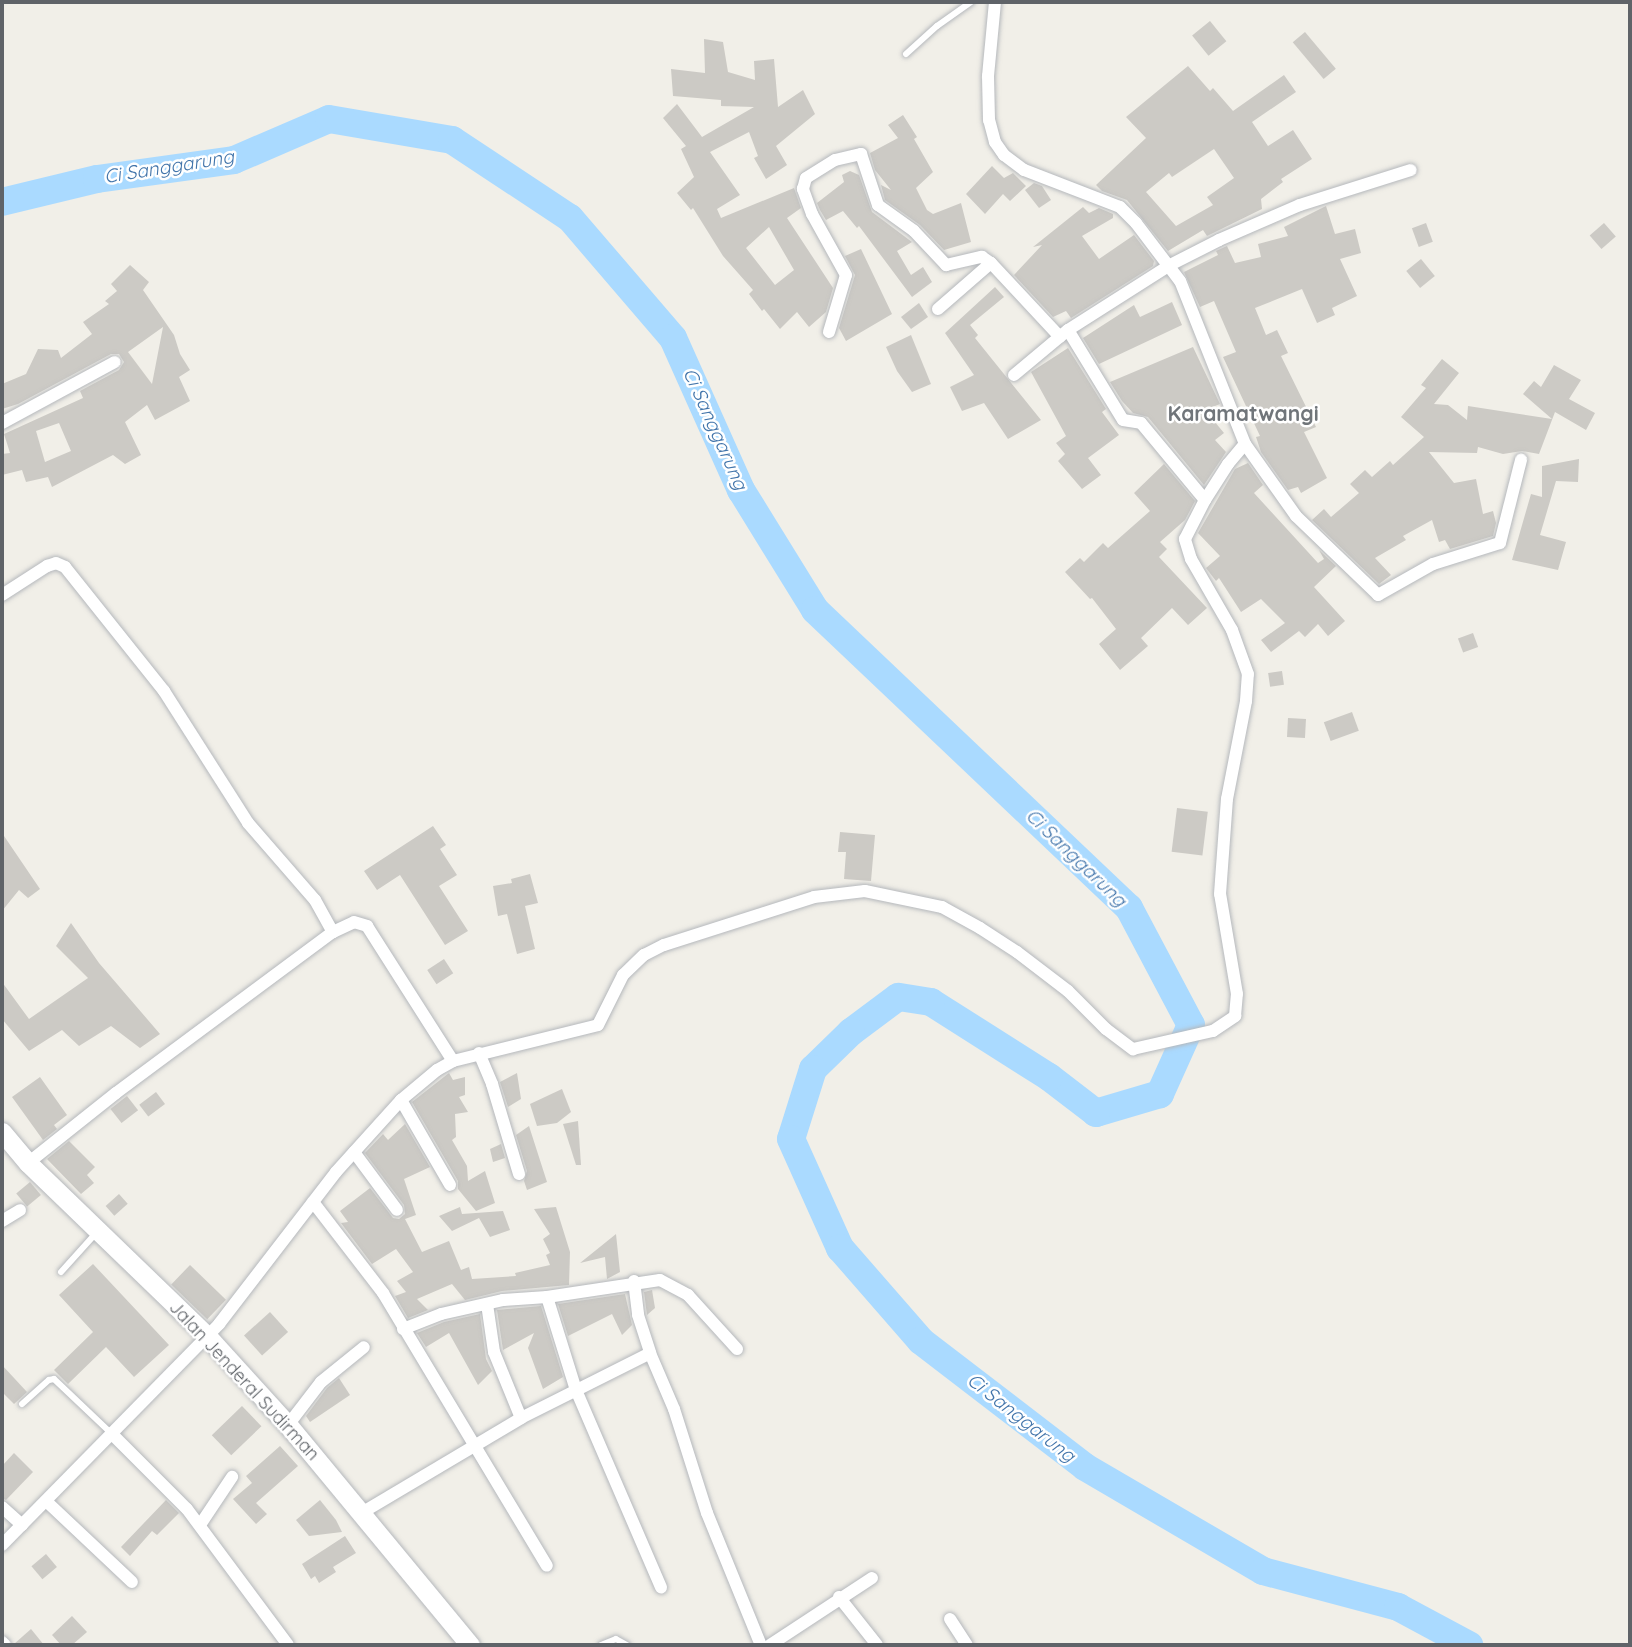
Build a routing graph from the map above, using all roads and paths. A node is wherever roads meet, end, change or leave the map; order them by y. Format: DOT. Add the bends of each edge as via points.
graph roads {
  1 [pos="971,2"];
  2 [pos="995,2"];
  3 [pos="906,54"];
  4 [pos="1412,170"];
  5 [pos="991,263"];
  6 [pos="1170,265"];
  7 [pos="938,309"];
  8 [pos="829,332"];
  9 [pos="1064,333"];
  10 [pos="115,362"];
  11 [pos="1014,375"];
  12 [pos="2,423"];
  13 [pos="1245,444"];
  14 [pos="1521,460"];
  15 [pos="1205,500"];
  16 [pos="2,595"];
  17 [pos="333,932"];
  18 [pos="479,1054"];
  19 [pos="453,1061"];
  20 [pos="401,1101"];
  21 [pos="2,1132"];
  22 [pos="354,1152"];
  23 [pos="28,1163"];
  24 [pos="519,1174"];
  25 [pos="450,1185"];
  26 [pos="313,1202"];
  27 [pos="20,1210"];
  28 [pos="397,1210"];
  29 [pos="2,1221"];
  30 [pos="98,1231"];
  31 [pos="61,1272"];
  32 [pos="634,1281"];
  33 [pos="547,1297"];
  34 [pos="487,1304"];
  35 [pos="402,1325"];
  36 [pos="207,1336"];
  37 [pos="364,1348"];
  38 [pos="737,1349"];
  39 [pos="650,1353"];
  40 [pos="576,1390"];
  41 [pos="22,1404"];
  42 [pos="281,1418"];
  43 [pos="521,1418"];
  44 [pos="111,1433"];
  45 [pos="476,1445"];
  46 [pos="232,1477"];
  47 [pos="46,1501"];
  48 [pos="2,1507"];
  49 [pos="363,1512"];
  50 [pos="194,1517"];
  51 [pos="22,1525"];
  52 [pos="2,1545"];
  53 [pos="547,1566"];
  54 [pos="872,1578"];
  55 [pos="132,1582"];
  56 [pos="661,1587"];
  57 [pos="839,1597"];
  58 [pos="950,1619"];
  59 [pos="288,1645"];
  60 [pos="470,1645"];
  61 [pos="601,1645"];
  62 [pos="627,1645"];
  63 [pos="761,1645"];
  64 [pos="770,1645"];
  65 [pos="877,1645"];
  66 [pos="967,1645"];
  1 -- 3 [label="lane"];
  2 -- 6 [label="street" via="988,76 989,120 995,142 1009,160 1036,177 1120,207"];
  4 -- 6 [label="street" via="1300,205"];
  5 -- 7 [label="street"];
  5 -- 8 [label="street" via="982,257 946,265 914,231 878,205 861,154 835,160 806,178 803,189 846,275"];
  5 -- 9 [label="street"];
  6 -- 9 [label="street"];
  6 -- 13 [label="street" via="1197,320"];
  9 -- 11 [label="street"];
  9 -- 15 [label="street" via="1123,420 1141,423"];
  10 -- 12 [label="street"];
  13 -- 14 [label="street" via="1296,516 1378,595 1433,564 1500,543"];
  13 -- 15 [label="street"];
  15 -- 18 [label="street" via="1187,532 1186,549 1232,630 1248,674 1227,799 1220,894 1237,994 1235,1016 1213,1031 1133,1049 1017,952 959,916 914,899 850,890 664,945 644,955 623,975 598,1025"];
  16 -- 17 [label="street" via="47,566 65,567 164,691 248,823 314,900"];
  17 -- 19 [label="street" via="354,922 367,926"];
  17 -- 23 [label="street"];
  18 -- 19 [label="street"];
  18 -- 24 [label="street"];
  19 -- 20 [label="street"];
  20 -- 22 [label="street"];
  20 -- 25 [label="street"];
  21 -- 23 [label="main road, Jalan Jenderal Sudirman"];
  22 -- 26 [label="street"];
  22 -- 28 [label="street"];
  23 -- 30 [label="main road, Jalan Jenderal Sudirman"];
  26 -- 35 [label="street" via="366,1268"];
  26 -- 36 [label="street"];
  27 -- 29 [label="street"];
  30 -- 31 [label="lane"];
  30 -- 36 [label="main road, Jalan Jenderal Sudirman"];
  32 -- 33 [label="street"];
  32 -- 38 [label="street" via="660,1280 678,1288"];
  32 -- 39 [label="street"];
  33 -- 34 [label="street"];
  33 -- 40 [label="street"];
  34 -- 35 [label="street"];
  34 -- 43 [label="street" via="494,1352"];
  35 -- 45 [label="street"];
  36 -- 42 [label="main road, Jalan Jenderal Sudirman"];
  36 -- 44 [label="street"];
  37 -- 42 [label="street"];
  39 -- 40 [label="street"];
  39 -- 63 [label="street" via="674,1409 707,1513"];
  40 -- 43 [label="street"];
  40 -- 56 [label="street"];
  41 -- 44 [label="lane" via="54,1379"];
  42 -- 49 [label="main road, Jalan Jenderal Sudirman"];
  43 -- 45 [label="street"];
  44 -- 47 [label="street"];
  44 -- 50 [label="street"];
  45 -- 49 [label="street"];
  45 -- 53 [label="street"];
  46 -- 50 [label="street"];
  47 -- 51 [label="street"];
  47 -- 55 [label="street"];
  48 -- 51 [label="street"];
  49 -- 60 [label="main road, Jalan Jenderal Sudirman"];
  50 -- 59 [label="street"];
  51 -- 52 [label="street"];
  54 -- 57 [label="street"];
  57 -- 64 [label="street"];
  57 -- 65 [label="street"];
  58 -- 66 [label="street"];
  61 -- 62 [label="lane" via="616,1639"];
}
